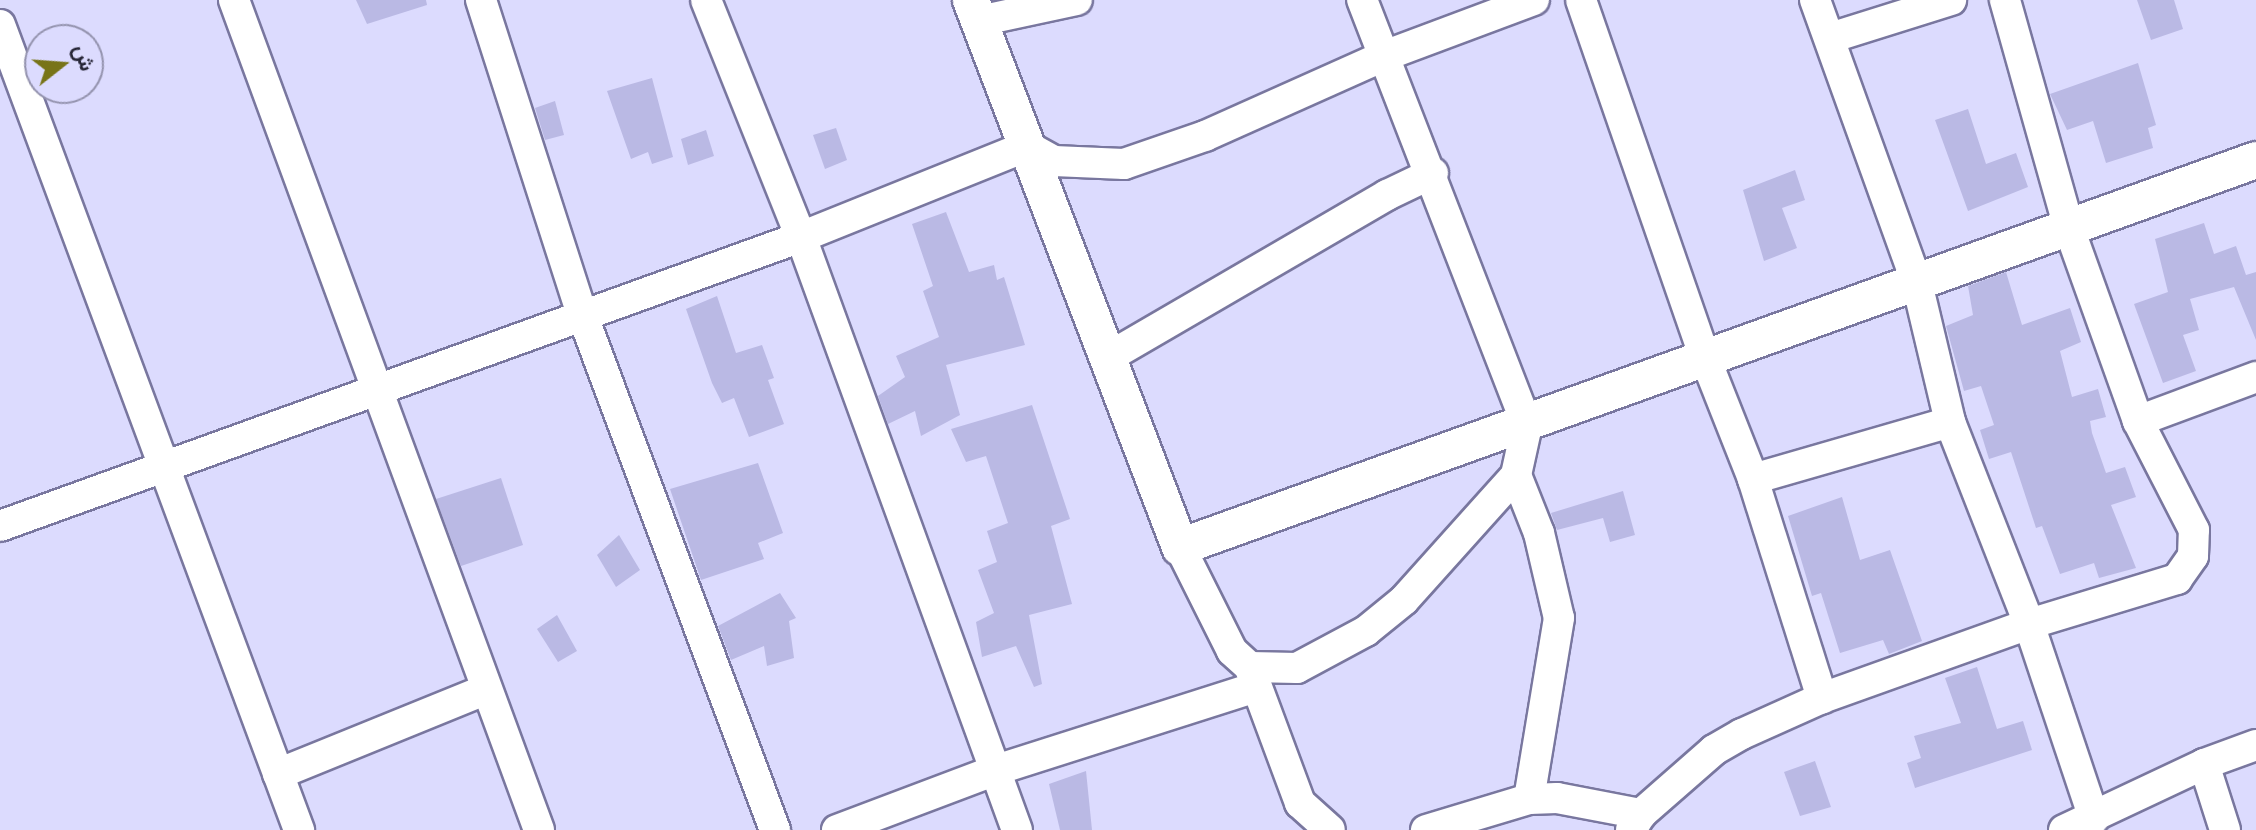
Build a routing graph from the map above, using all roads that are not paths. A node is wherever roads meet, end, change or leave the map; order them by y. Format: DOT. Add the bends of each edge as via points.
graph roads {
  1 [pos="234,0"];
  2 [pos="481,0"];
  3 [pos="706,0"];
  4 [pos="1077,0"];
  5 [pos="1362,0"];
  6 [pos="1534,0"];
  7 [pos="1581,0"];
  8 [pos="1815,0"];
  9 [pos="1951,0"];
  10 [pos="2005,0"];
  11 [pos="975,10"];
  12 [pos="0,25"];
  13 [pos="1830,38"];
  14 [pos="1384,56"];
  15 [pos="1027,146"];
  16 [pos="2256,160"];
  17 [pos="1433,173"];
  18 [pos="2069,228"];
  19 [pos="801,237"];
  20 [pos="1917,283"];
  21 [pos="582,314"];
  22 [pos="1107,358"];
  23 [pos="1706,360"];
  24 [pos="2256,377"];
  25 [pos="376,393"];
  26 [pos="2138,421"];
  27 [pos="1950,422"];
  28 [pos="1527,425"];
  29 [pos="165,470"];
  30 [pos="1516,475"];
  31 [pos="1753,479"];
  32 [pos="0,526"];
  33 [pos="1180,547"];
  34 [pos="2029,624"];
  35 [pos="1253,677"];
  36 [pos="485,690"];
  37 [pos="1822,698"];
  38 [pos="2256,745"];
  39 [pos="2204,764"];
  40 [pos="996,770"];
  41 [pos="278,774"];
  42 [pos="1529,799"];
  43 [pos="2094,818"];
  44 [pos="1636,822"];
  45 [pos="299,830"];
  46 [pos="539,830"];
  47 [pos="775,830"];
  48 [pos="837,830"];
  49 [pos="1017,830"];
  50 [pos="1330,830"];
  51 [pos="1426,830"];
  52 [pos="2064,830"];
  53 [pos="2225,830"];
  1 -- 25 [label="street"];
  2 -- 21 [label="street"];
  3 -- 19 [label="street"];
  4 -- 11 [label="street"];
  5 -- 14 [label="street"];
  6 -- 14 [label="street"];
  7 -- 23 [label="street"];
  8 -- 13 [label="street"];
  9 -- 13 [label="street"];
  10 -- 18 [label="street"];
  11 -- 15 [label="street"];
  12 -- 29 [label="street"];
  13 -- 20 [label="street"];
  14 -- 15 [label="street" via="1205,136 1124,164 1054,161"];
  14 -- 17 [label="street"];
  15 -- 19 [label="street"];
  15 -- 22 [label="street"];
  16 -- 18 [label="street"];
  17 -- 22 [label="street"];
  17 -- 28 [label="street" via="1487,333"];
  18 -- 20 [label="street"];
  18 -- 26 [label="street"];
  19 -- 21 [label="street"];
  19 -- 40 [label="street"];
  20 -- 23 [label="street"];
  20 -- 27 [label="street"];
  21 -- 25 [label="street"];
  21 -- 47 [label="street"];
  22 -- 33 [label="street"];
  23 -- 28 [label="street"];
  23 -- 31 [label="street"];
  24 -- 26 [label="street"];
  25 -- 29 [label="street"];
  25 -- 36 [label="street"];
  26 -- 34 [label="street" via="2194,530 2193,556 2177,579"];
  27 -- 31 [label="street"];
  27 -- 34 [label="street"];
  28 -- 30 [label="street"];
  28 -- 33 [label="street"];
  29 -- 32 [label="street"];
  29 -- 41 [label="street"];
  30 -- 35 [label="street" via="1478,523 1366,631 1297,668"];
  30 -- 42 [label="street" via="1539,533 1559,618"];
  31 -- 37 [label="street"];
  33 -- 35 [label="street" via="1217,629"];
  34 -- 37 [label="street"];
  34 -- 43 [label="street"];
  35 -- 40 [label="street"];
  35 -- 50 [label="street" via="1300,803"];
  36 -- 41 [label="street"];
  36 -- 46 [label="street"];
  37 -- 44 [label="street" via="1714,750"];
  38 -- 39 [label="street"];
  39 -- 43 [label="street"];
  39 -- 53 [label="street"];
  40 -- 48 [label="street"];
  40 -- 49 [label="street"];
  41 -- 45 [label="street"];
  42 -- 44 [label="street" via="1557,798"];
  42 -- 51 [label="street"];
  43 -- 52 [label="street"];
}
